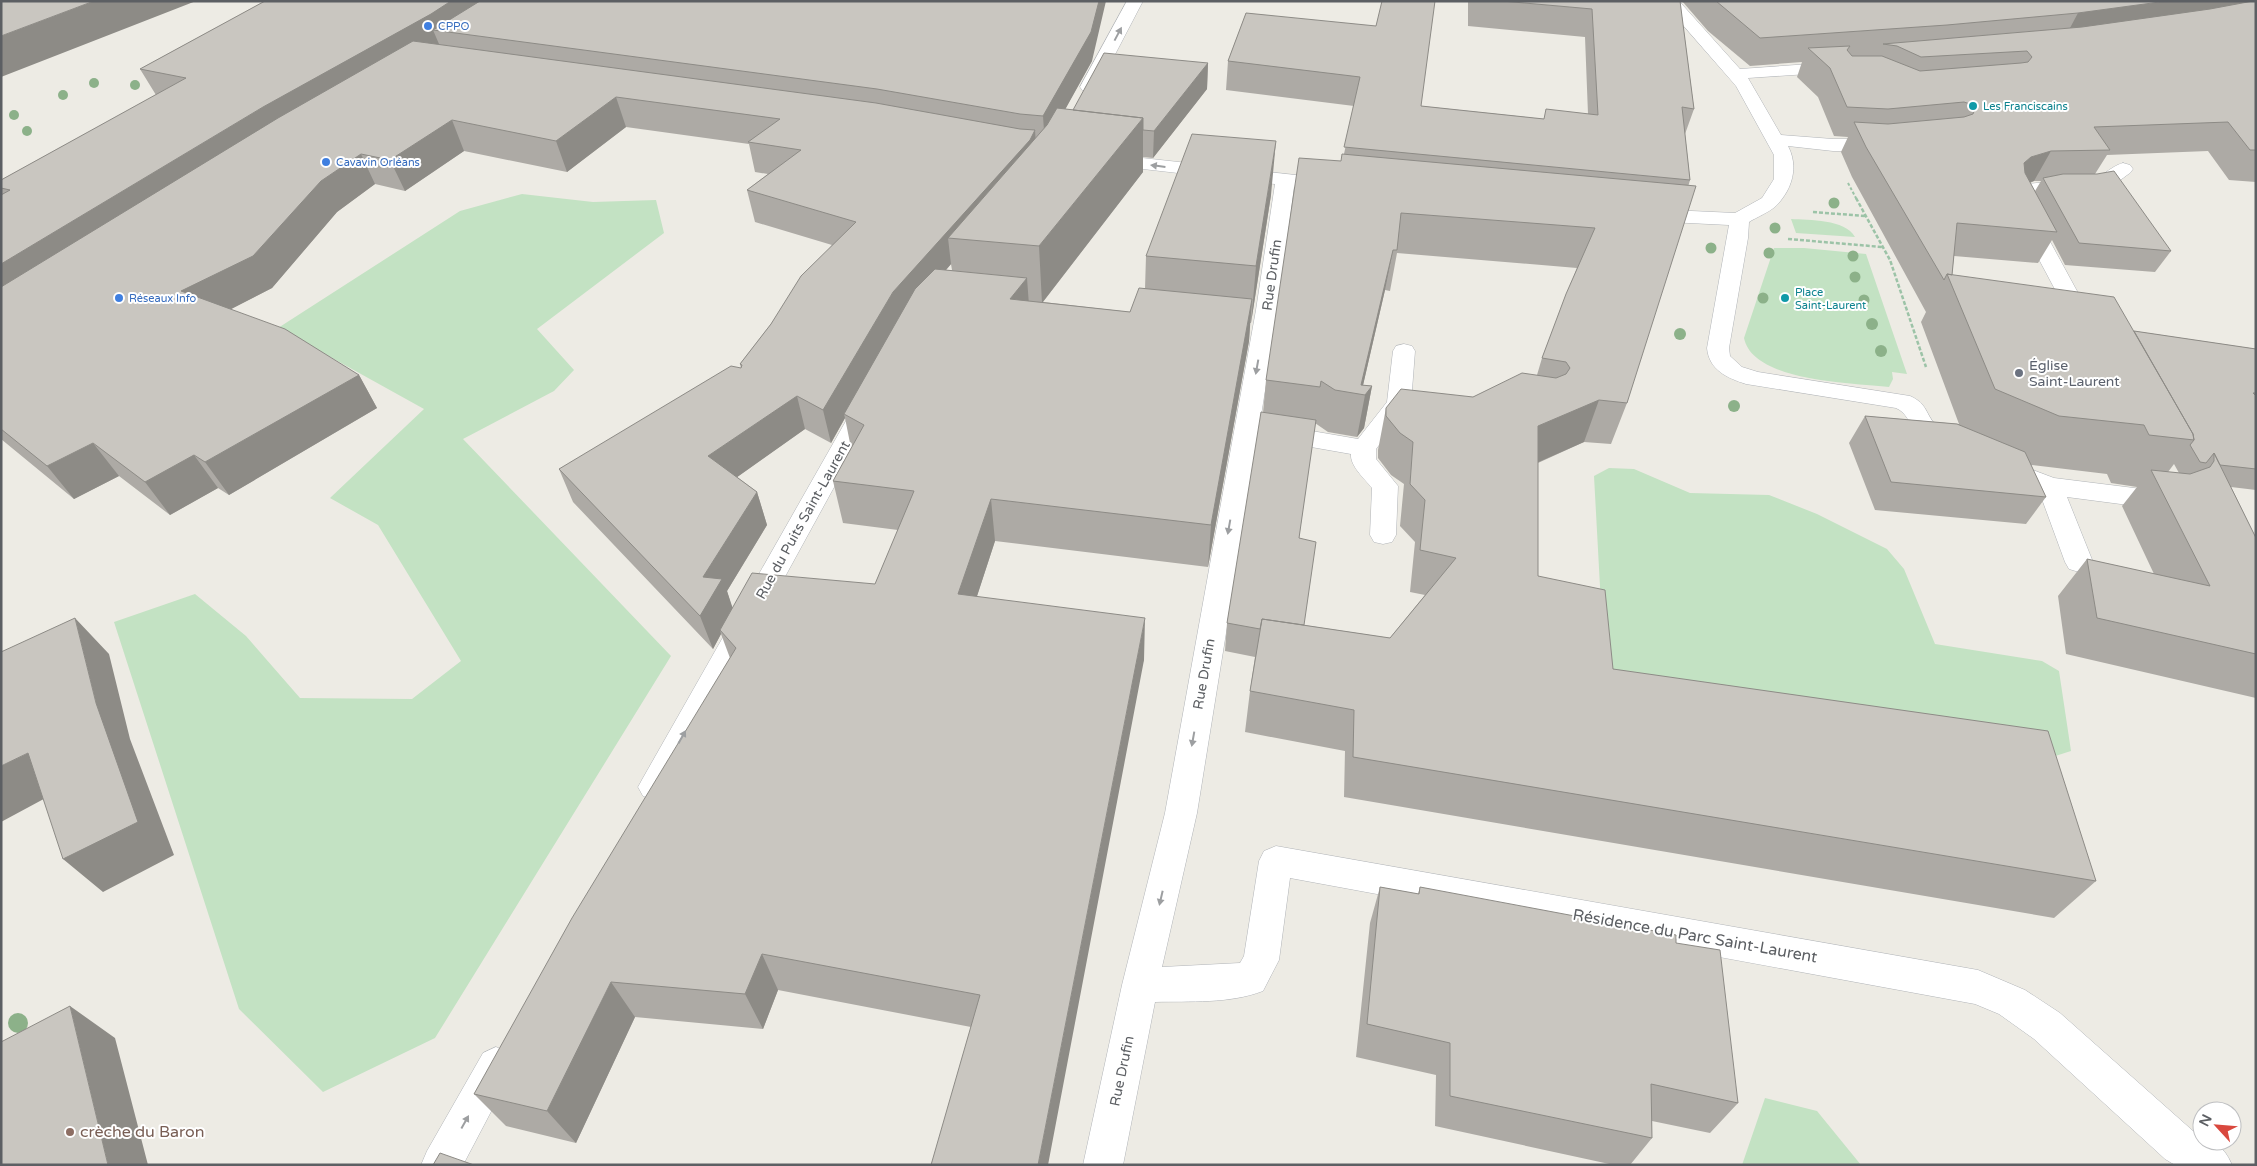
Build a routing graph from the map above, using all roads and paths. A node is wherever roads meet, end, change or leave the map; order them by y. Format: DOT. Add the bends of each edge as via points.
graph roads {
  1 [pos="1135,1"];
  2 [pos="1670,1"];
  3 [pos="1852,72"];
  4 [pos="1740,79"];
  5 [pos="1080,103"];
  6 [pos="1776,140"];
  7 [pos="1902,144"];
  8 [pos="1833,145"];
  9 [pos="1092,158"];
  10 [pos="2123,169"];
  11 [pos="1286,180"];
  12 [pos="1354,187"];
  13 [pos="1769,202"];
  14 [pos="1628,213"];
  15 [pos="1865,216"];
  16 [pos="1739,219"];
  17 [pos="1782,239"];
  18 [pos="1882,247"];
  19 [pos="2094,342"];
  20 [pos="1404,351"];
  21 [pos="1927,370"];
  22 [pos="882,378"];
  23 [pos="1246,430"];
  24 [pos="1364,448"];
  25 [pos="2165,473"];
  26 [pos="2050,486"];
  27 [pos="1383,535"];
  28 [pos="2079,562"];
  29 [pos="643,805"];
  30 [pos="1140,985"];
  31 [pos="508,1045"];
  32 [pos="440,1165"];
  33 [pos="1102,1165"];
  34 [pos="2212,1165"];
  5 -- 1 [label="street, one-way"];
  2 -- 4 [label="street"];
  3 -- 4 [label="street" via="1794,82"];
  4 -- 6 [label="street"];
  6 -- 8 [label="street"];
  6 -- 13 [label="street" via="1783,155 1784,180"];
  7 -- 8 [label="street"];
  8 -- 15 [label="path"];
  11 -- 9 [label="street, one-way"];
  10 -- 19 [label="street" via="2093,188 2050,187 2018,195 2018,203"];
  11 -- 12 [label="street"];
  11 -- 23 [label="street, Rue Drufin, one-way" via="1251,332"];
  13 -- 15 [label="path" via="1818,213"];
  13 -- 16 [label="street"];
  14 -- 16 [label="street"];
  15 -- 18 [label="path"];
  16 -- 26 [label="street" via="1718,348 1718,358 1734,372 1754,380 1902,401 1914,406 1925,428 1934,435"];
  17 -- 18 [label="path"];
  18 -- 21 [label="path" via="1890,260"];
  20 -- 24 [label="street" via="1409,404"];
  29 -- 22 [label="street, Rue du Puits Saint-Laurent, one-way"];
  23 -- 24 [label="street"];
  23 -- 30 [label="street, Rue Drufin, one-way" via="1181,813"];
  24 -- 27 [label="street" via="1363,460 1385,486"];
  25 -- 26 [label="street" via="2169,496 2159,500"];
  26 -- 28 [label="street"];
  30 -- 33 [label="street, Rue Drufin"];
  30 -- 34 [label="street, Résidence du Parc Saint-Laurent" via="1214,984 1250,979 1261,960 1276,861 1978,987 2012,1002 2047,1026 2179,1146"];
  32 -- 31 [label="street, one-way"];
}
